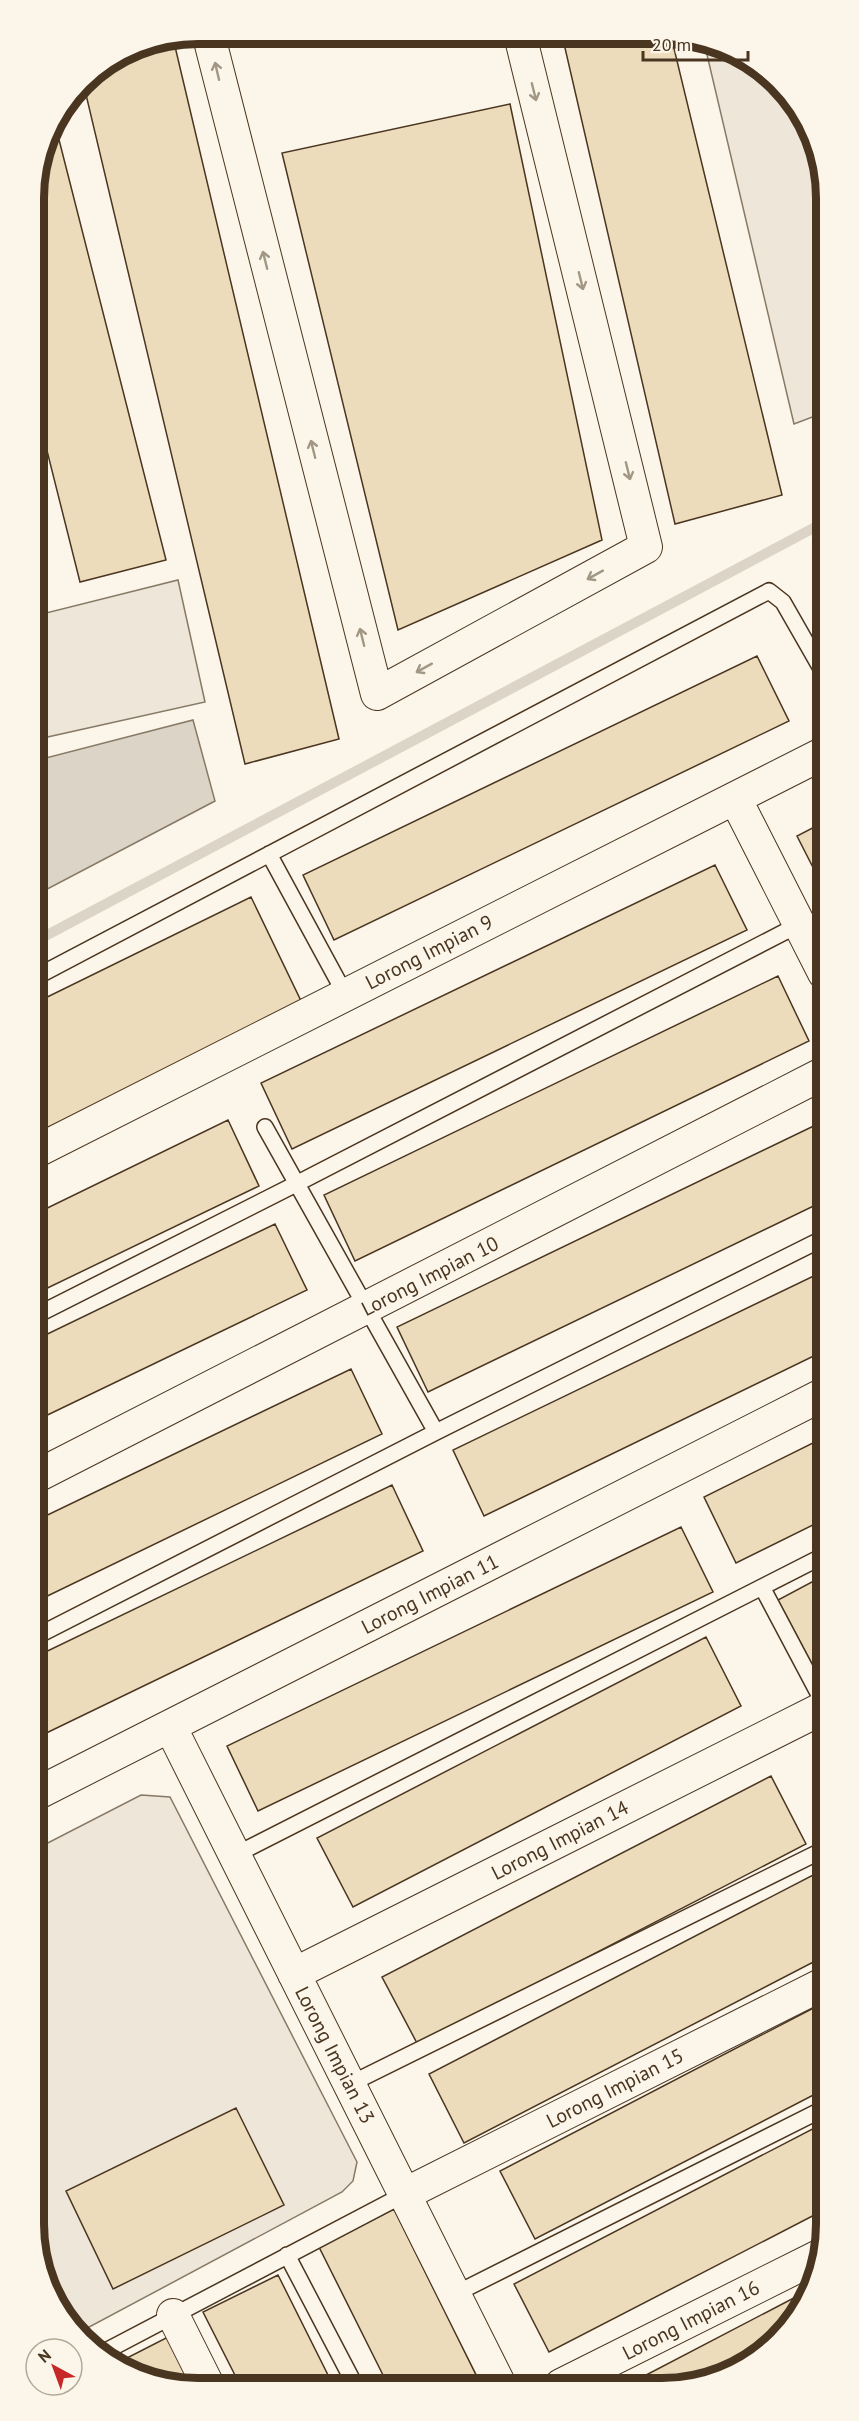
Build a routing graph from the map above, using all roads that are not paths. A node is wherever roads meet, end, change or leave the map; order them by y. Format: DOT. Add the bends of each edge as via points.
graph roads {
  1 [pos="211,44"];
  2 [pos="522,44"];
  3 [pos="816,658"];
  4 [pos="816,757"];
  5 [pos="735,798"];
  6 [pos="269,854"];
  7 [pos="798,925"];
  8 [pos="816,958"];
  9 [pos="44,973"];
  10 [pos="345,994"];
  11 [pos="816,1077"];
  12 [pos="265,1127"];
  13 [pos="44,1147"];
  14 [pos="296,1184"];
  15 [pos="815,1242"];
  16 [pos="367,1308"];
  17 [pos="44,1311"];
  18 [pos="815,1399"];
  19 [pos="436,1432"];
  20 [pos="44,1472"];
  21 [pos="815,1560"];
  22 [pos="762,1587"];
  23 [pos="44,1632"];
  24 [pos="815,1688"];
  25 [pos="815,1712"];
  26 [pos="170,1726"];
  27 [pos="44,1790"];
  28 [pos="815,1854"];
  29 [pos="235,1855"];
  30 [pos="294,1974"];
  31 [pos="815,1988"];
  32 [pos="350,2085"];
  33 [pos="815,2113"];
  34 [pos="405,2194"];
  35 [pos="287,2255"];
  36 [pos="811,2260"];
  37 [pos="455,2294"];
  38 [pos="173,2315"];
  39 [pos="109,2349"];
  40 [pos="204,2378"];
  41 [pos="351,2378"];
  42 [pos="497,2378"];
  43 [pos="575,2378"];
  2 -- 1 [label="street, one-way" via="646,547 376,694"];
  3 -- 6 [label="lane" via="783,602 769,591"];
  4 -- 5 [label="street, Lorong Impian 9"];
  5 -- 7 [label="street"];
  5 -- 10 [label="street, Lorong Impian 9"];
  6 -- 9 [label="lane"];
  6 -- 10 [label="lane"];
  7 -- 8 [label="street"];
  7 -- 14 [label="lane"];
  10 -- 13 [label="street, Lorong Impian 9"];
  11 -- 16 [label="street, Lorong Impian 10"];
  12 -- 14 [label="lane"];
  14 -- 16 [label="lane"];
  14 -- 17 [label="lane"];
  15 -- 19 [label="lane"];
  16 -- 19 [label="lane"];
  16 -- 20 [label="street, Lorong Impian 10"];
  18 -- 26 [label="street, Lorong Impian 11"];
  19 -- 23 [label="lane"];
  21 -- 22 [label="lane"];
  22 -- 24 [label="lane"];
  22 -- 29 [label="lane"];
  25 -- 30 [label="street, Lorong Impian 14"];
  26 -- 27 [label="street, Lorong Impian 11"];
  26 -- 29 [label="street, Lorong Impian 13"];
  28 -- 32 [label="lane"];
  29 -- 30 [label="street, Lorong Impian 13"];
  30 -- 32 [label="street, Lorong Impian 13"];
  31 -- 34 [label="street, Lorong Impian 15"];
  32 -- 34 [label="street, Lorong Impian 13"];
  33 -- 37 [label="lane"];
  34 -- 35 [label="lane"];
  34 -- 37 [label="street, Lorong Impian 13"];
  35 -- 38 [label="lane"];
  35 -- 41 [label="lane"];
  36 -- 43 [label="street, Lorong Impian 16"];
  37 -- 42 [label="street, Lorong Impian 13"];
  38 -- 39 [label="lane"];
  38 -- 40 [label="street"];
}
